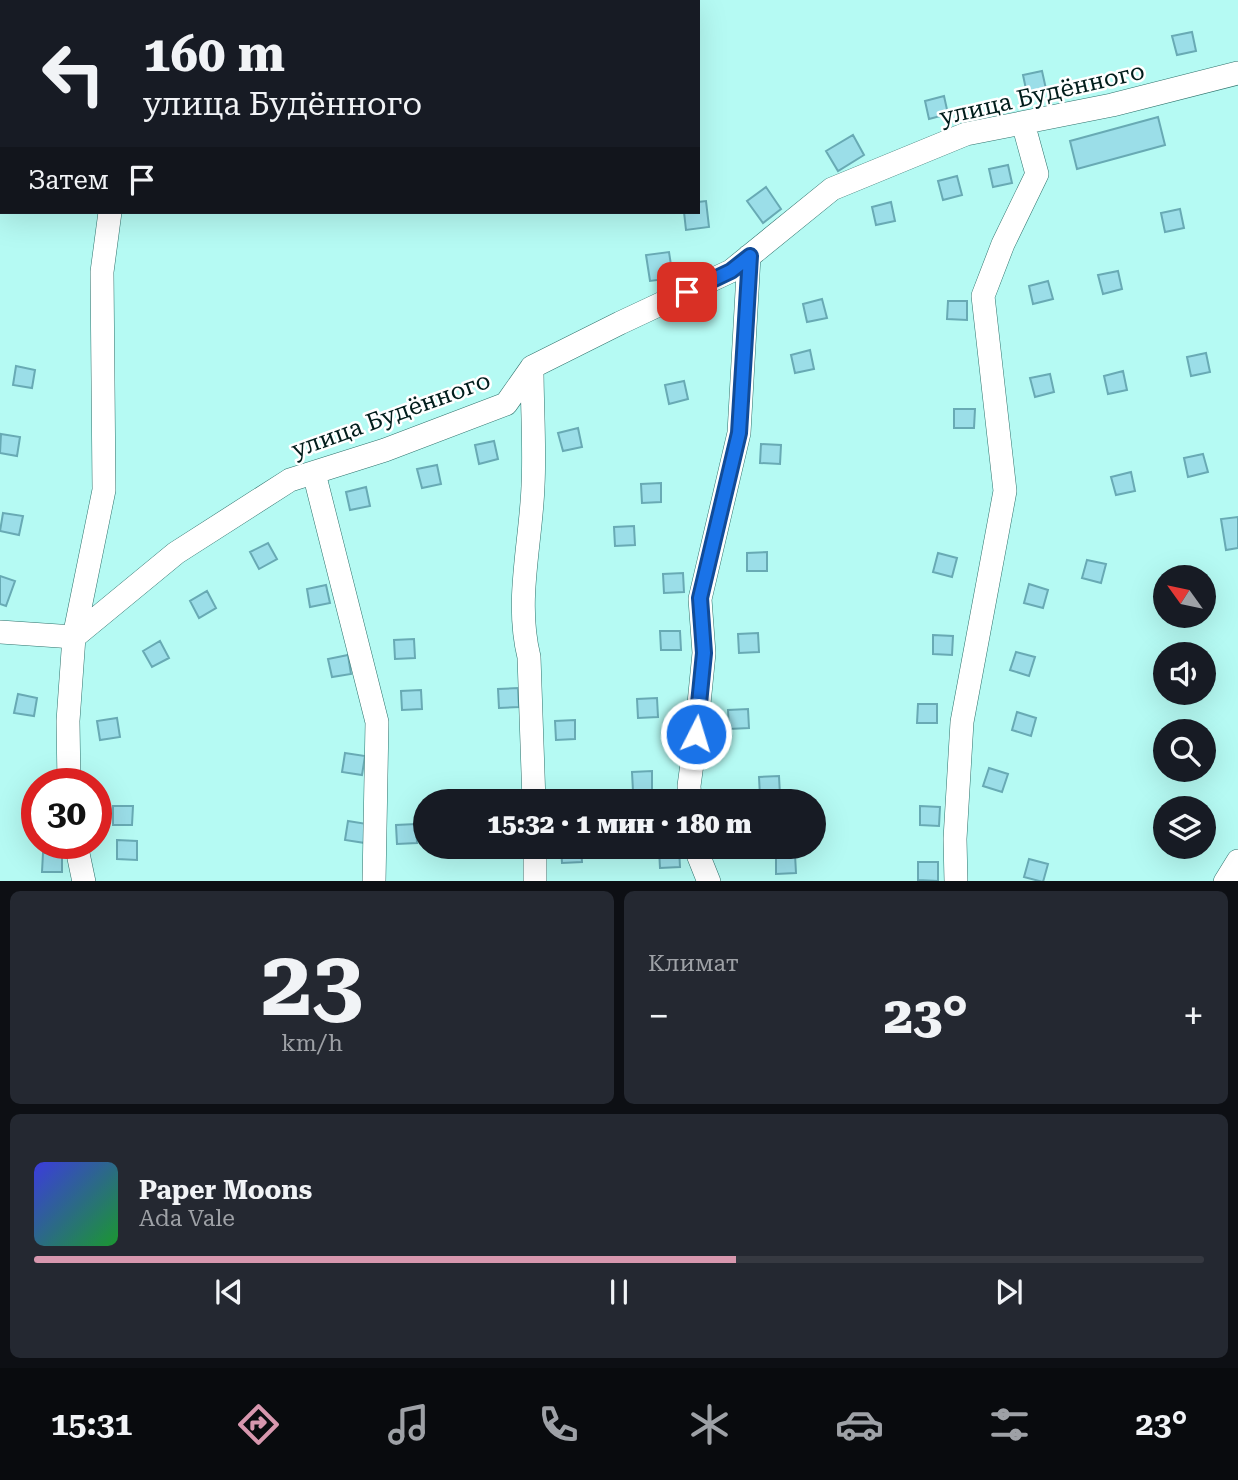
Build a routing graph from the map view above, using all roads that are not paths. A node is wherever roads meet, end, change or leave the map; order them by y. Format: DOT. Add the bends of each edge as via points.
graph roads {
  1 [pos="1238,73"];
  2 [pos="1023,122"];
  3 [pos="110,214"];
  4 [pos="750,256"];
  5 [pos="532,367"];
  6 [pos="314,473"];
  7 [pos="0,632"];
  8 [pos="74,637"];
  9 [pos="69,768"];
  10 [pos="534,789"];
  11 [pos="689,789"];
  12 [pos="79,859"];
  13 [pos="535,859"];
  14 [pos="700,859"];
  15 [pos="84,881"];
  16 [pos="374,881"];
  17 [pos="535,881"];
  18 [pos="709,881"];
  19 [pos="956,881"];
  1 -- 2 [label="street, улица Будённого"];
  2 -- 4 [label="street, улица Будённого" via="966,134 832,189"];
  2 -- 19 [label="street" via="1037,174 983,296 1005,491 962,722"];
  3 -- 8 [label="street" via="102,272 104,490"];
  4 -- 5 [label="street, улица Будённого" via="731,271"];
  4 -- 11 [label="street" via="739,433 700,598 704,653"];
  5 -- 6 [label="street, улица Будённого" via="506,404"];
  5 -- 10 [label="street" via="533,486 523,596"];
  6 -- 8 [label="street, улица Будённого" via="290,480 176,553"];
  6 -- 16 [label="street" via="377,722"];
  7 -- 8 [label="street"];
  8 -- 9 [label="street"];
  12 -- 15 [label="street"];
  13 -- 17 [label="street"];
  14 -- 18 [label="street"];
}
